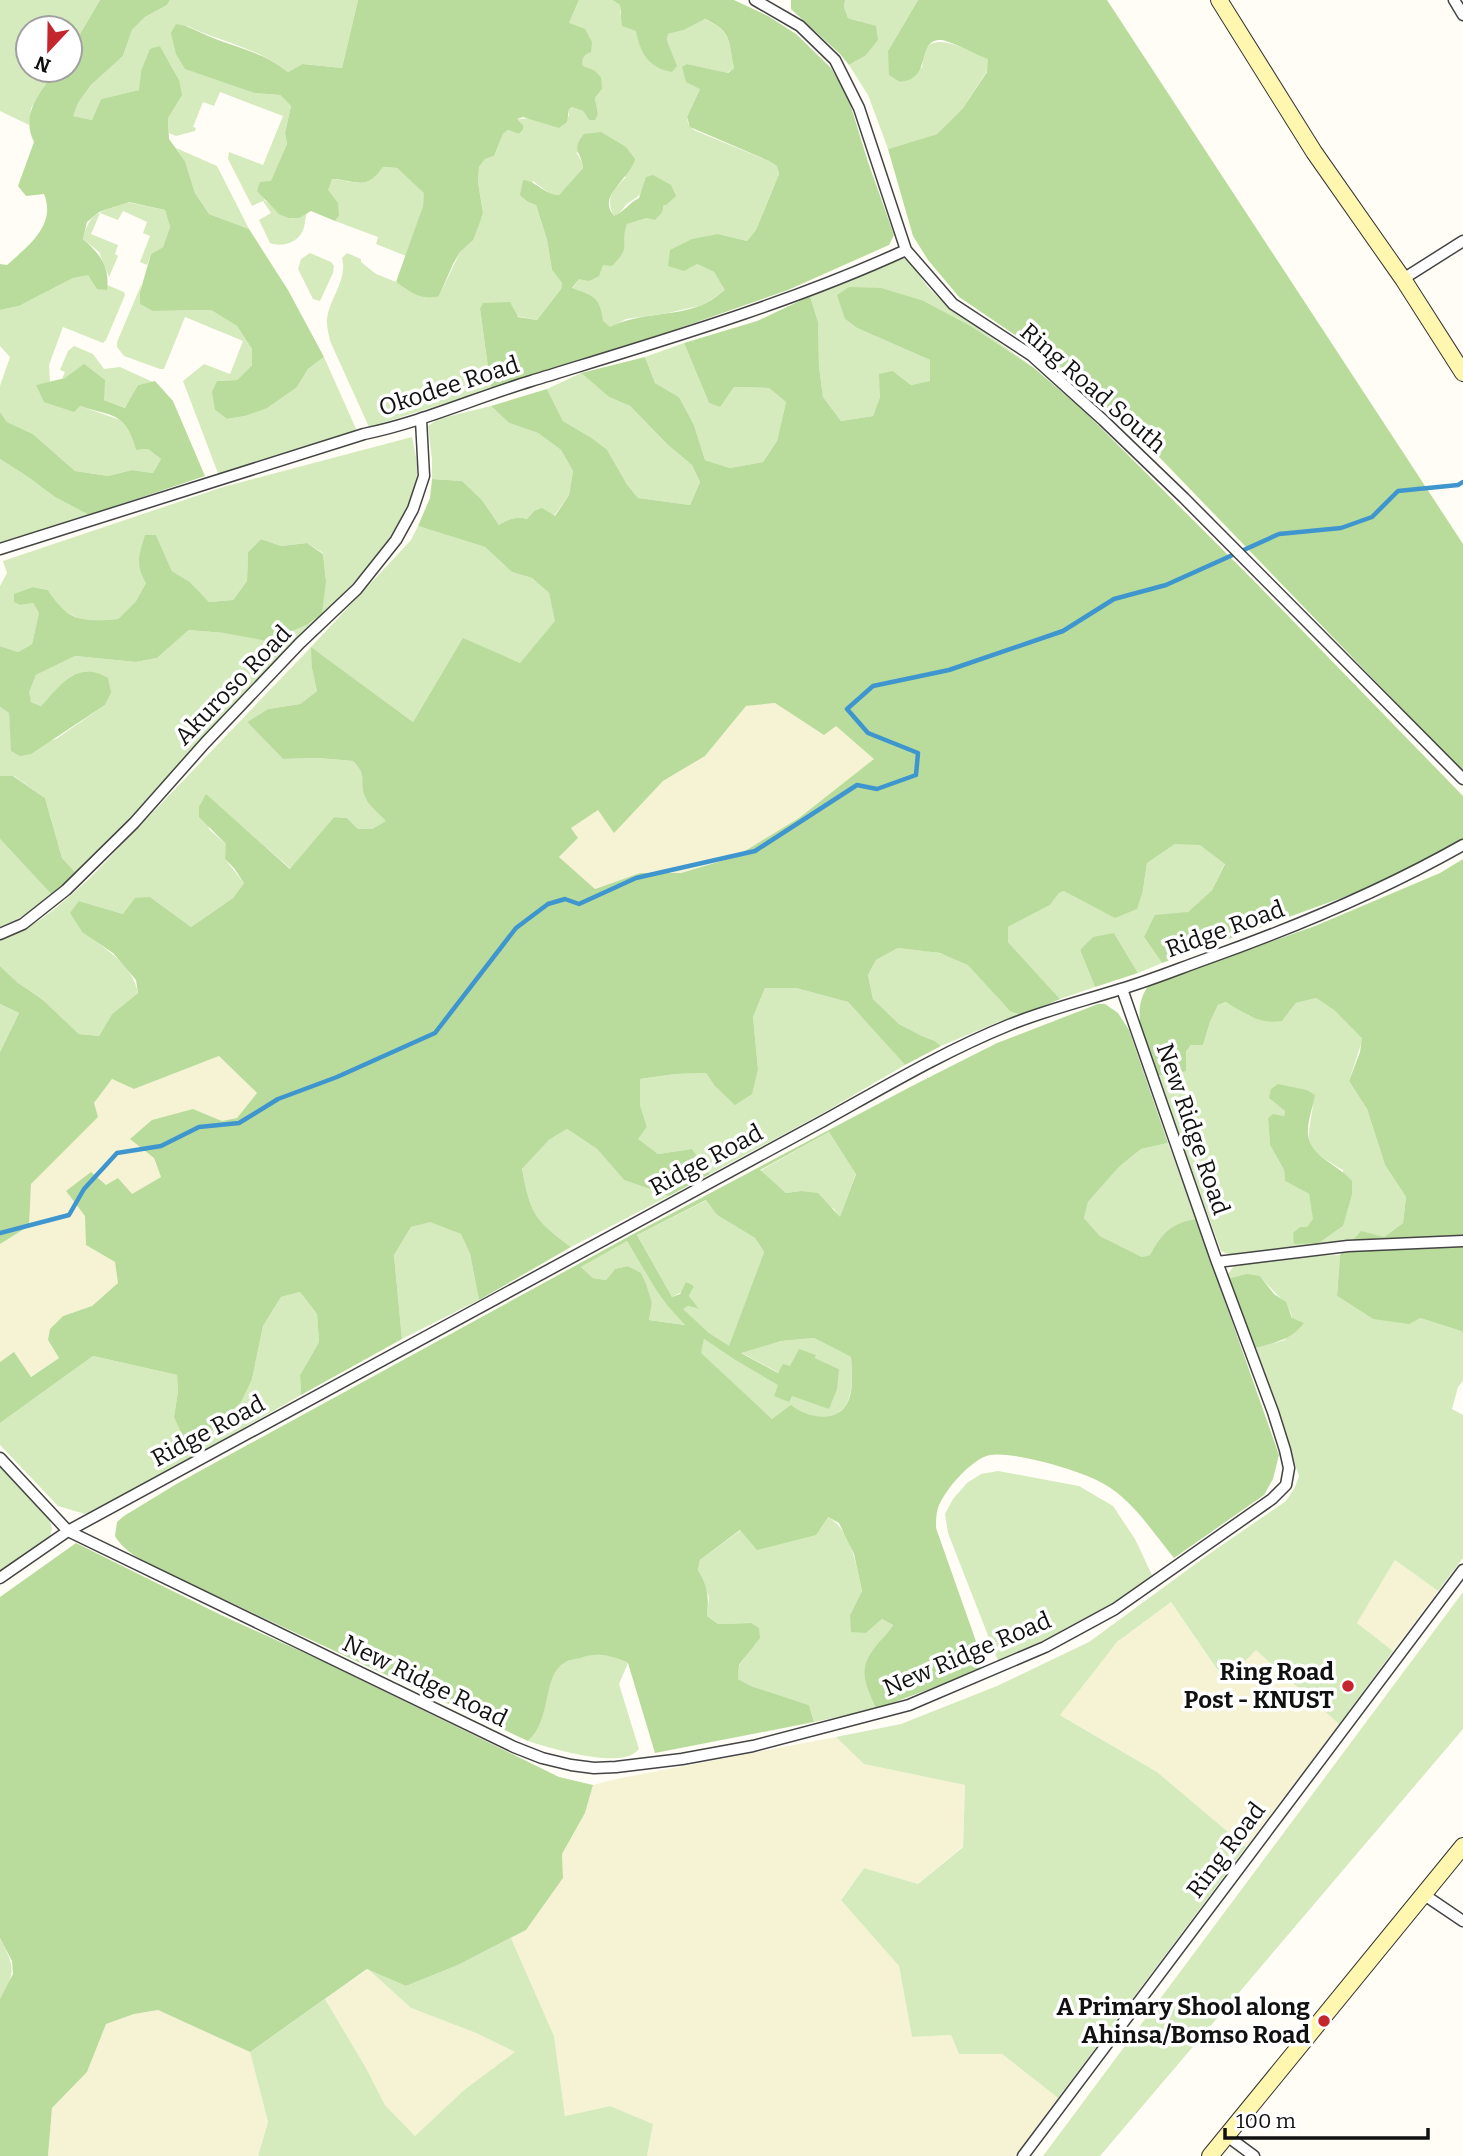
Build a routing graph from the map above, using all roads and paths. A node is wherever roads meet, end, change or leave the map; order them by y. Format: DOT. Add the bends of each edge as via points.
graph roads {
  1 [pos="755,0"];
  2 [pos="1219,0"];
  3 [pos="1454,0"];
  4 [pos="1463,15"];
  5 [pos="1463,241"];
  6 [pos="906,250"];
  7 [pos="1403,279"];
  8 [pos="1461,365"];
  9 [pos="421,420"];
  10 [pos="0,549"];
  11 [pos="1463,779"];
  12 [pos="1463,845"];
  13 [pos="0,933"];
  14 [pos="1122,989"];
  15 [pos="1463,1241"];
  16 [pos="1217,1262"];
  17 [pos="0,1458"];
  18 [pos="68,1531"];
  19 [pos="1463,1570"];
  20 [pos="0,1578"];
  21 [pos="1463,1846"];
  22 [pos="1423,1894"];
  23 [pos="1463,1922"];
  24 [pos="1227,2136"];
  25 [pos="1023,2156"];
  26 [pos="1210,2156"];
  27 [pos="1254,2156"];
  1 -- 6 [label="street, Ring Road South" via="800,26 835,60 859,108"];
  2 -- 7 [label="street" via="1314,152"];
  3 -- 4 [label="street"];
  5 -- 7 [label="street"];
  6 -- 9 [label="street, Okodee Road" via="710,325"];
  6 -- 11 [label="street, Ring Road South" via="953,304 1031,355 1184,498"];
  7 -- 8 [label="street"];
  9 -- 10 [label="street, Okodee Road"];
  9 -- 13 [label="street, Akuroso Road" via="424,476 413,509 396,540 357,589 300,643 75,882 23,924"];
  12 -- 14 [label="street, Ridge Road" via="1391,885 1325,914"];
  14 -- 16 [label="street, New Ridge Road"];
  14 -- 18 [label="street, Ridge Road" via="1014,1023 921,1066"];
  15 -- 16 [label="street" via="1348,1247"];
  16 -- 18 [label="street, New Ridge Road" via="1285,1450 1286,1485 1115,1609 1045,1647 909,1705 753,1746 616,1767 594,1768 541,1758"];
  17 -- 18 [label="street"];
  18 -- 20 [label="street, Ridge Road"];
  19 -- 25 [label="street, Ring Road"];
  21 -- 22 [label="street"];
  22 -- 23 [label="street"];
  22 -- 24 [label="street"];
  24 -- 26 [label="street"];
  24 -- 27 [label="street"];
}
